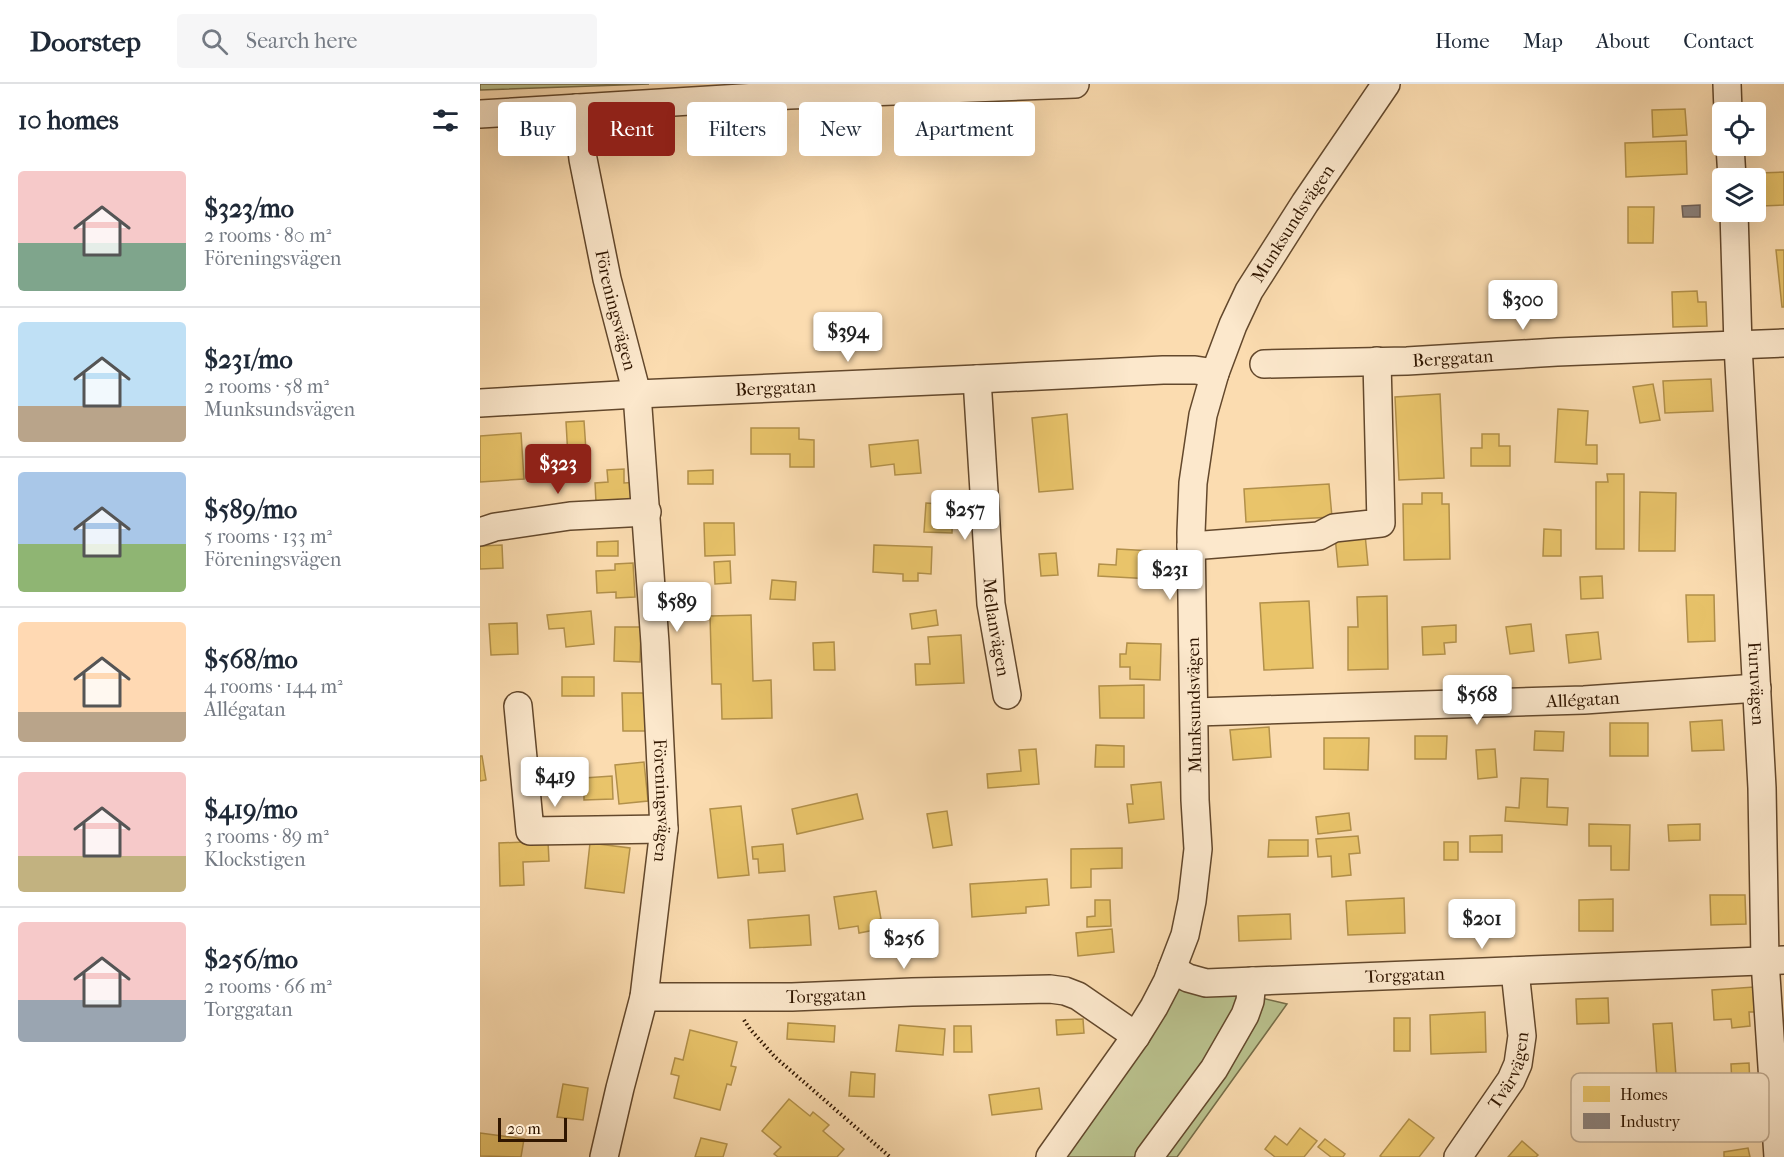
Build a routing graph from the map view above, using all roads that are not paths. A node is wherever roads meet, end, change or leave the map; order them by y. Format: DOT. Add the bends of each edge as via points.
graph roads {
  1 [pos="1075,84"];
  2 [pos="1386,84"];
  3 [pos="1727,84"];
  4 [pos="1728,102"];
  5 [pos="578,108"];
  6 [pos="480,114"];
  7 [pos="1734,222"];
  8 [pos="1784,343"];
  9 [pos="1738,345"];
  10 [pos="1377,361"];
  11 [pos="1264,363"];
  12 [pos="1215,373"];
  13 [pos="977,379"];
  14 [pos="637,394"];
  15 [pos="480,403"];
  16 [pos="647,512"];
  17 [pos="480,532"];
  18 [pos="1191,546"];
  19 [pos="1757,688"];
  20 [pos="1007,695"];
  21 [pos="518,706"];
  22 [pos="1195,712"];
  23 [pos="664,829"];
  24 [pos="1774,961"];
  25 [pos="1172,969"];
  26 [pos="1515,971"];
  27 [pos="1252,981"];
  28 [pos="644,997"];
  29 [pos="1136,1036"];
  30 [pos="604,1157"];
  31 [pos="1050,1157"];
  32 [pos="1149,1157"];
  33 [pos="1458,1157"];
  34 [pos="1778,1157"];
  1 -- 5 [label="street"];
  2 -- 12 [label="street, Munksundsvägen" via="1249,291"];
  3 -- 4 [label="street"];
  5 -- 6 [label="street"];
  5 -- 14 [label="street, Föreningsvägen" via="583,159 607,279"];
  7 -- 9 [label="street, Furuvägen"];
  8 -- 9 [label="street, Berggatan"];
  9 -- 10 [label="street, Berggatan"];
  9 -- 19 [label="street, Furuvägen"];
  10 -- 11 [label="street, Berggatan"];
  10 -- 18 [label="street" via="1381,523 1334,528 1319,536"];
  12 -- 13 [label="street, Berggatan" via="1163,370"];
  12 -- 18 [label="street, Munksundsvägen" via="1203,415 1193,483"];
  13 -- 14 [label="street, Berggatan"];
  13 -- 20 [label="street, Mellanvägen" via="991,604"];
  14 -- 15 [label="street, Berggatan"];
  14 -- 16 [label="street, Föreningsvägen"];
  16 -- 17 [label="street" via="570,516"];
  16 -- 23 [label="street, Föreningsvägen"];
  18 -- 22 [label="street, Munksundsvägen"];
  19 -- 22 [label="street, Allégatan" via="1584,700"];
  19 -- 24 [label="street, Furuvägen"];
  21 -- 23 [label="street" via="530,831"];
  22 -- 25 [label="street, Munksundsvägen" via="1198,849 1185,935"];
  23 -- 28 [label="street, Föreningsvägen"];
  24 -- 26 [label="street, Torggatan"];
  24 -- 34 [label="street, Furuvägen"];
  25 -- 27 [label="street, Torggatan" via="1206,982"];
  25 -- 29 [label="street, Munksundsvägen"];
  26 -- 27 [label="street, Torggatan"];
  26 -- 33 [label="street, Tvärvägen" via="1522,1036 1518,1064"];
  27 -- 32 [label="street" via="1245,1015 1214,1069"];
  28 -- 29 [label="street, Torggatan" via="1050,989 1078,996"];
  28 -- 30 [label="street, Föreningsvägen"];
  29 -- 31 [label="street, Munksundsvägen"];
}
